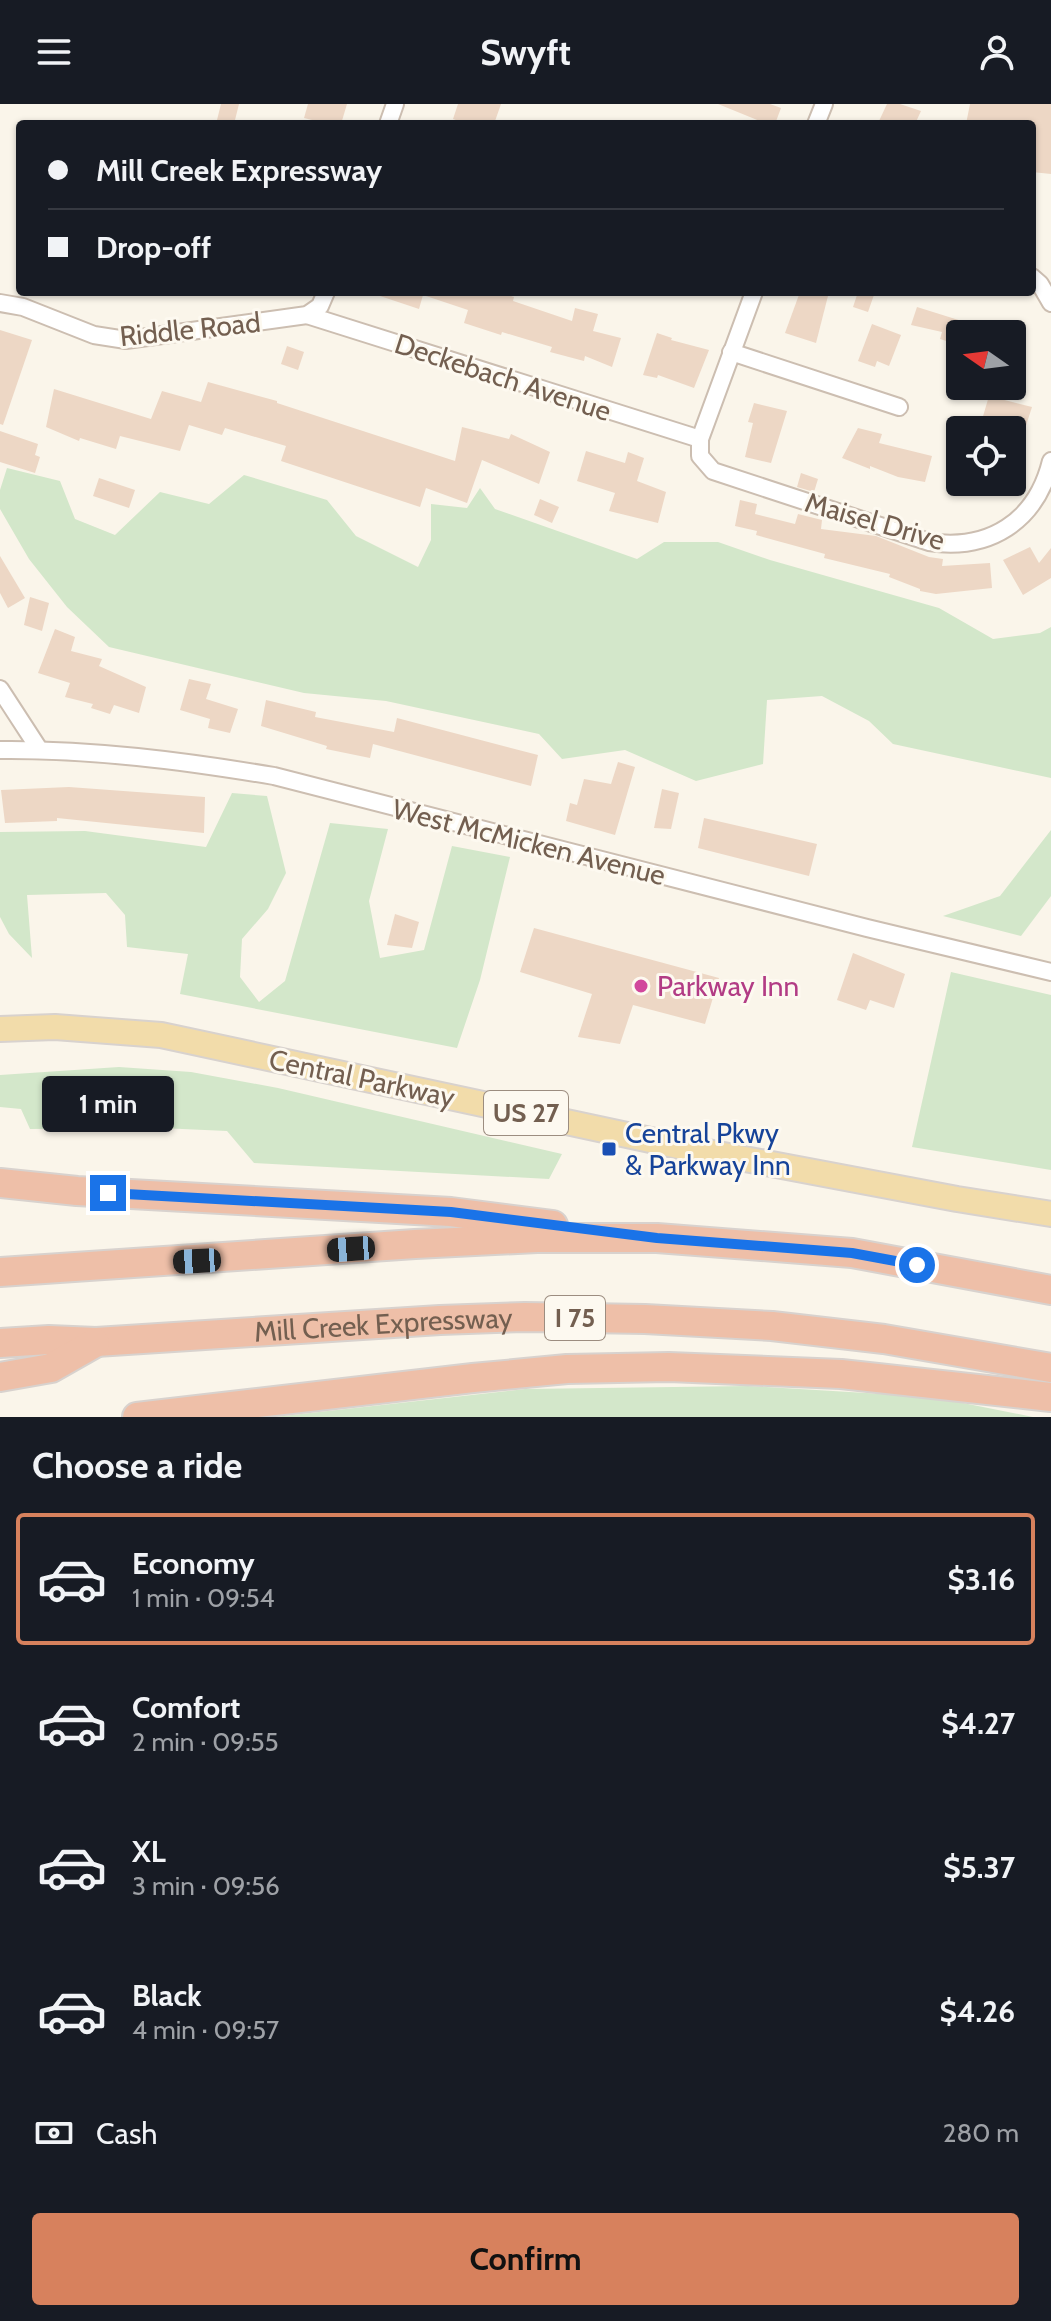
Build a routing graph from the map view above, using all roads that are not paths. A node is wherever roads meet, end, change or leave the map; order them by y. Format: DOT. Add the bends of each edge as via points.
graph roads {
  1 [pos="1036,280"];
  2 [pos="324,296"];
  3 [pos="752,296"];
  4 [pos="0,303"];
  5 [pos="1051,303"];
  6 [pos="307,315"];
  7 [pos="731,352"];
  8 [pos="899,407"];
  9 [pos="700,439"];
  10 [pos="1051,461"];
  11 [pos="0,689"];
  12 [pos="39,749"];
  13 [pos="0,750"];
  14 [pos="1051,972"];
  15 [pos="0,1029"];
  16 [pos="0,1183"];
  17 [pos="1051,1214"];
  18 [pos="657,1238"];
  19 [pos="0,1272"];
  20 [pos="1051,1290"];
  21 [pos="96,1342"];
  22 [pos="0,1343"];
  23 [pos="1051,1368"];
  24 [pos="0,1377"];
  25 [pos="1051,1397"];
  26 [pos="137,1417"];
  1 -- 5 [label="street"];
  2 -- 6 [label="street"];
  3 -- 7 [label="street"];
  4 -- 6 [label="street, Riddle Road" via="94,335 126,340"];
  6 -- 9 [label="street, Deckebach Avenue"];
  7 -- 8 [label="street"];
  7 -- 9 [label="street"];
  9 -- 10 [label="street, Maisel Drive" via="700,456 713,471 929,542 965,544 999,533 1038,495"];
  11 -- 12 [label="street"];
  12 -- 13 [label="street, West McMicken Avenue"];
  12 -- 14 [label="street, West McMicken Avenue" via="274,776"];
  15 -- 17 [label="main road, Central Parkway / US 27" via="55,1027 161,1035 697,1150"];
  16 -- 18 [label="highway" via="451,1212"];
  18 -- 19 [label="highway" via="415,1244"];
  18 -- 20 [label="highway" via="852,1253"];
  21 -- 22 [label="highway, Mill Creek Expressway / I 75"];
  21 -- 23 [label="highway, Mill Creek Expressway / I 75" via="454,1319 645,1319 884,1339"];
  21 -- 24 [label="highway" via="51,1368"];
  25 -- 26 [label="highway" via="841,1374 654,1367 473,1378"];
}
